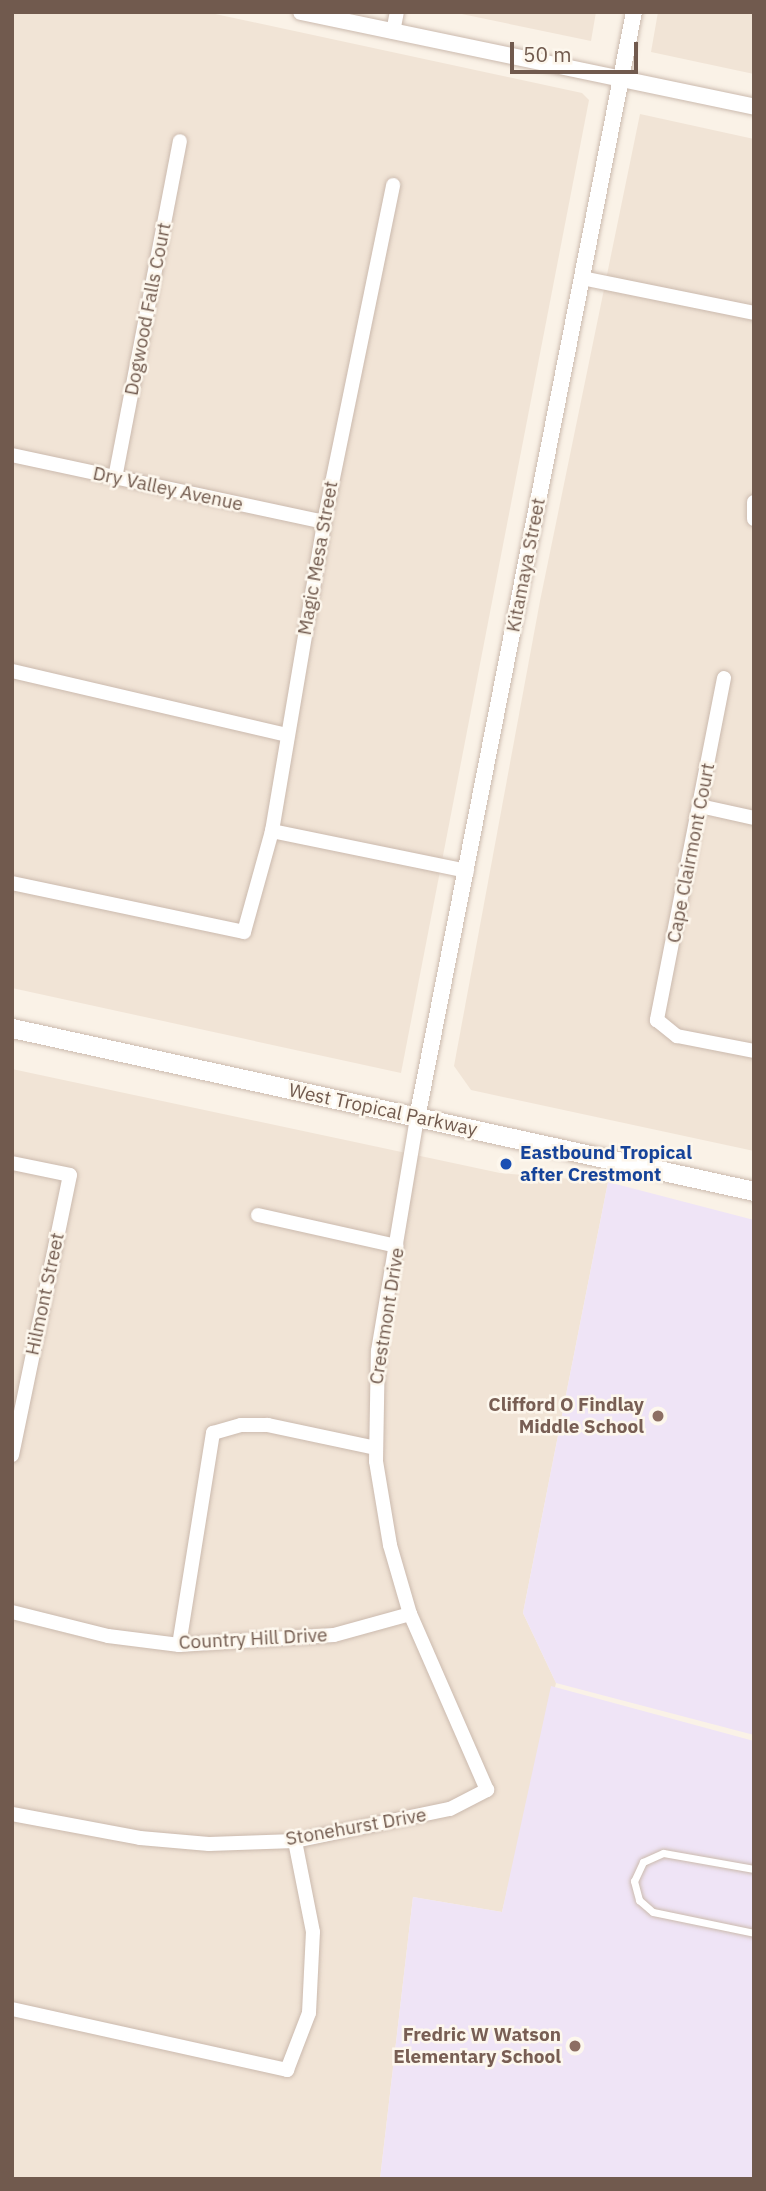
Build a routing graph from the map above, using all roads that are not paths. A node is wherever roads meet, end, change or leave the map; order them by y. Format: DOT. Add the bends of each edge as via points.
graph roads {
  1 [pos="301,12"];
  2 [pos="397,12"];
  3 [pos="634,12"];
  4 [pos="393,32"];
  5 [pos="618,78"];
  6 [pos="754,107"];
  7 [pos="180,141"];
  8 [pos="393,185"];
  9 [pos="582,278"];
  10 [pos="754,313"];
  11 [pos="12,455"];
  12 [pos="115,478"];
  13 [pos="754,502"];
  14 [pos="754,519"];
  15 [pos="324,522"];
  16 [pos="12,671"];
  17 [pos="724,678"];
  18 [pos="287,735"];
  19 [pos="699,806"];
  20 [pos="754,818"];
  21 [pos="272,831"];
  22 [pos="467,871"];
  23 [pos="12,883"];
  24 [pos="12,1028"];
  25 [pos="754,1051"];
  26 [pos="417,1118"];
  27 [pos="12,1163"];
  28 [pos="754,1191"];
  29 [pos="258,1214"];
  30 [pos="397,1246"];
  31 [pos="376,1448"];
  32 [pos="12,1455"];
  33 [pos="12,1612"];
  34 [pos="410,1614"];
  35 [pos="179,1645"];
  36 [pos="487,1790"];
  37 [pos="12,1814"];
  38 [pos="295,1841"];
  39 [pos="754,1869"];
  40 [pos="754,1933"];
  41 [pos="12,2010"];
  1 -- 4 [label="street"];
  2 -- 4 [label="street"];
  3 -- 5 [label="street, Kitamaya Street"];
  4 -- 5 [label="street"];
  5 -- 6 [label="street"];
  5 -- 9 [label="street, Kitamaya Street"];
  7 -- 12 [label="street, Dogwood Falls Court"];
  8 -- 15 [label="street, Magic Mesa Street"];
  9 -- 10 [label="street"];
  9 -- 22 [label="street, Kitamaya Street"];
  11 -- 12 [label="street, Dry Valley Avenue"];
  12 -- 15 [label="street, Dry Valley Avenue"];
  13 -- 14 [label="street"];
  15 -- 18 [label="street, Magic Mesa Street"];
  16 -- 18 [label="street"];
  17 -- 19 [label="street, Cape Clairmont Court"];
  18 -- 21 [label="street, Magic Mesa Street"];
  19 -- 20 [label="street"];
  19 -- 25 [label="street, Cape Clairmont Court" via="657,1020 677,1036"];
  21 -- 22 [label="street"];
  21 -- 23 [label="street, Magic Mesa Street" via="244,932"];
  22 -- 26 [label="street, Kitamaya Street"];
  24 -- 26 [label="main road, West Tropical Parkway"];
  26 -- 28 [label="main road, West Tropical Parkway"];
  26 -- 30 [label="street, Crestmont Drive"];
  27 -- 32 [label="street, Hilmont Street" via="70,1175"];
  29 -- 30 [label="street"];
  30 -- 31 [label="street, Crestmont Drive" via="378,1351"];
  31 -- 34 [label="street, Crestmont Drive" via="390,1545"];
  31 -- 35 [label="street" via="268,1425 241,1425 213,1433"];
  33 -- 35 [label="street, Country Hill Drive" via="108,1636"];
  34 -- 35 [label="street, Country Hill Drive" via="334,1635"];
  34 -- 36 [label="street, Crestmont Drive"];
  36 -- 38 [label="street, Stonehurst Drive" via="450,1809"];
  37 -- 38 [label="street, Stonehurst Drive" via="140,1838 209,1844"];
  38 -- 41 [label="street" via="313,1932 309,2013 287,2070"];
  39 -- 40 [label="lane" via="663,1853 643,1862 634,1881 639,1900 653,1912"];
}
